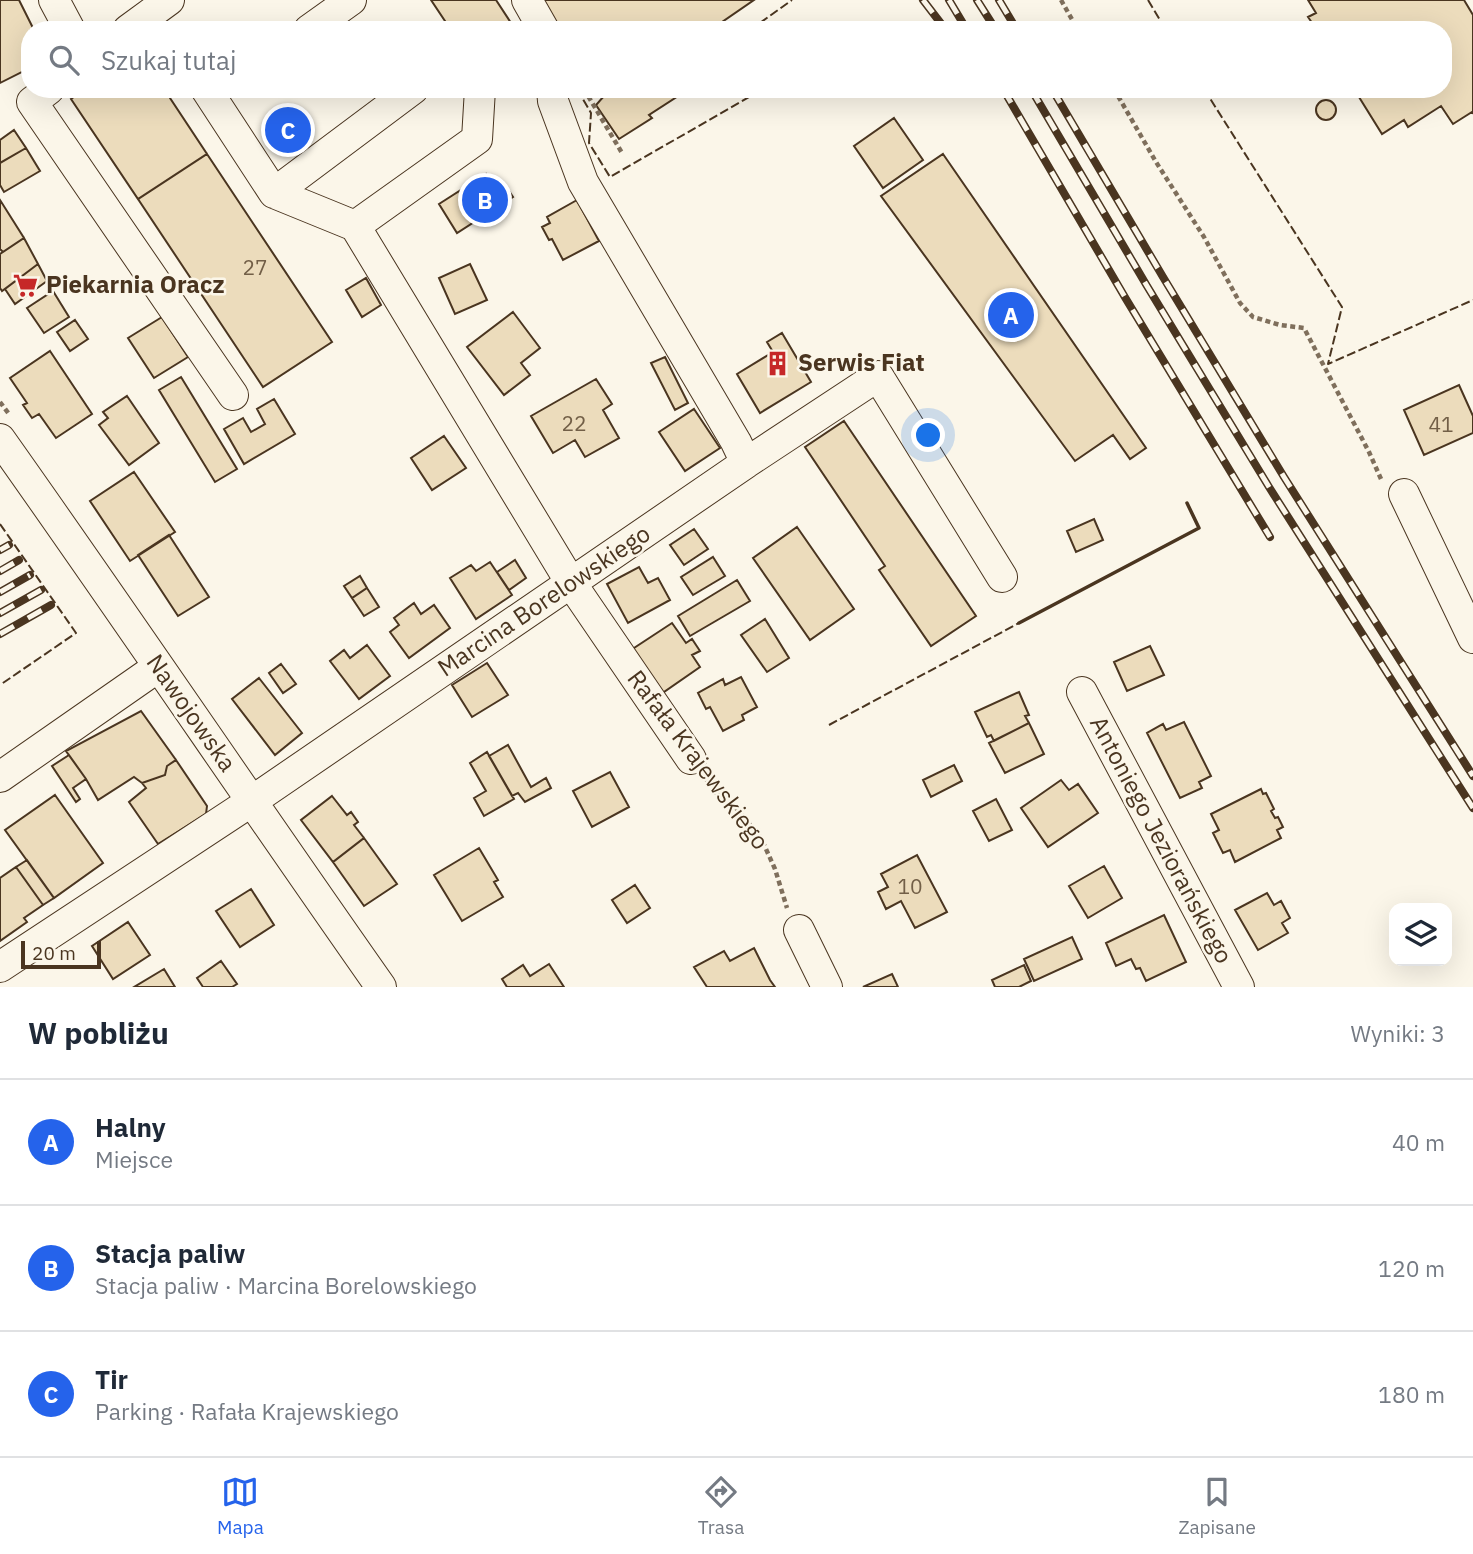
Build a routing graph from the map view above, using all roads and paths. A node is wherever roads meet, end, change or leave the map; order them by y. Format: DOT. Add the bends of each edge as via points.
graph roads {
  1 [pos="54,0"];
  2 [pos="351,0"];
  3 [pos="527,0"];
  4 [pos="1060,0"];
  5 [pos="166,12"];
  6 [pos="65,21"];
  7 [pos="147,21"];
  8 [pos="322,21"];
  9 [pos="539,21"];
  10 [pos="1073,21"];
  11 [pos="37,98"];
  12 [pos="218,98"];
  13 [pos="401,98"];
  14 [pos="479,98"];
  15 [pos="547,98"];
  16 [pos="589,98"];
  17 [pos="1119,98"];
  18 [pos="622,153"];
  19 [pos="274,193"];
  20 [pos="355,226"];
  21 [pos="233,395"];
  22 [pos="0,439"];
  23 [pos="746,463"];
  24 [pos="1404,494"];
  25 [pos="1002,576"];
  26 [pos="571,583"];
  27 [pos="1473,638"];
  28 [pos="158,667"];
  29 [pos="1082,692"];
  30 [pos="691,759"];
  31 [pos="0,777"];
  32 [pos="252,801"];
  33 [pos="799,930"];
  34 [pos="0,967"];
  35 [pos="382,987"];
  36 [pos="827,987"];
  37 [pos="1239,987"];
  1 -- 6 [label="street"];
  2 -- 8 [label="street"];
  3 -- 9 [label="street"];
  4 -- 10 [label="path"];
  5 -- 7 [label="street"];
  11 -- 21 [label="street" via="32,102"];
  12 -- 19 [label="street"];
  13 -- 19 [label="street"];
  14 -- 20 [label="street" via="477,139"];
  15 -- 23 [label="street" via="583,182"];
  16 -- 18 [label="path"];
  17 -- 24 [label="path" via="1240,303 1253,317 1304,328 1388,495"];
  19 -- 20 [label="street"];
  20 -- 26 [label="street, Rafała Krajewskiego"];
  22 -- 28 [label="street, Nawojowska"];
  23 -- 25 [label="street, Marcina Borelowskiego" via="878,376"];
  23 -- 26 [label="street, Marcina Borelowskiego"];
  24 -- 27 [label="street"];
  26 -- 30 [label="street, Rafała Krajewskiego"];
  26 -- 32 [label="street, Marcina Borelowskiego"];
  28 -- 31 [label="street"];
  28 -- 32 [label="street, Nawojowska"];
  29 -- 37 [label="street, Antoniego Jeziorańskiego"];
  30 -- 33 [label="path, Rafała Krajewskiego" via="717,794 736,808 761,838"];
  32 -- 34 [label="street, Marcina Borelowskiego"];
  32 -- 35 [label="street, Nawojowska"];
  33 -- 36 [label="street"];
}
